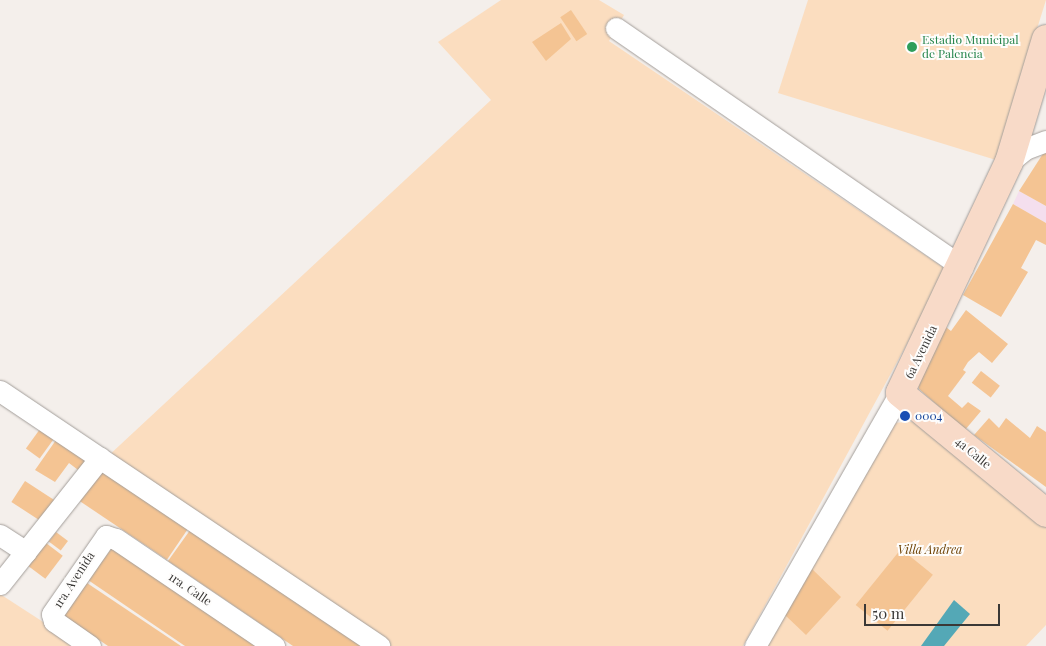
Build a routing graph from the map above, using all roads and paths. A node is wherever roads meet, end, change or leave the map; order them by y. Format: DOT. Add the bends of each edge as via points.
graph roads {
  1 [pos="616,28"];
  2 [pos="1046,39"];
  3 [pos="1046,141"];
  4 [pos="1009,162"];
  5 [pos="962,267"];
  6 [pos="0,391"];
  7 [pos="900,394"];
  8 [pos="100,458"];
  9 [pos="1046,513"];
  10 [pos="0,535"];
  11 [pos="106,536"];
  12 [pos="26,552"];
  13 [pos="0,584"];
  14 [pos="90,646"];
  15 [pos="274,646"];
  16 [pos="379,646"];
  17 [pos="755,646"];
  1 -- 5 [label="street"];
  2 -- 4 [label="main road, 6a Avenida"];
  3 -- 4 [label="street" via="1025,149"];
  4 -- 5 [label="main road, 6a Avenida"];
  5 -- 7 [label="main road, 6a Avenida"];
  6 -- 8 [label="street"];
  7 -- 9 [label="main road, 4a Calle"];
  7 -- 17 [label="street, 6a Avenida"];
  8 -- 12 [label="street"];
  8 -- 16 [label="street"];
  10 -- 12 [label="street"];
  11 -- 14 [label="street, 1ra. Avenida" via="54,608 52,618"];
  11 -- 15 [label="street, 1ra. Calle"];
  12 -- 13 [label="street"];
}
